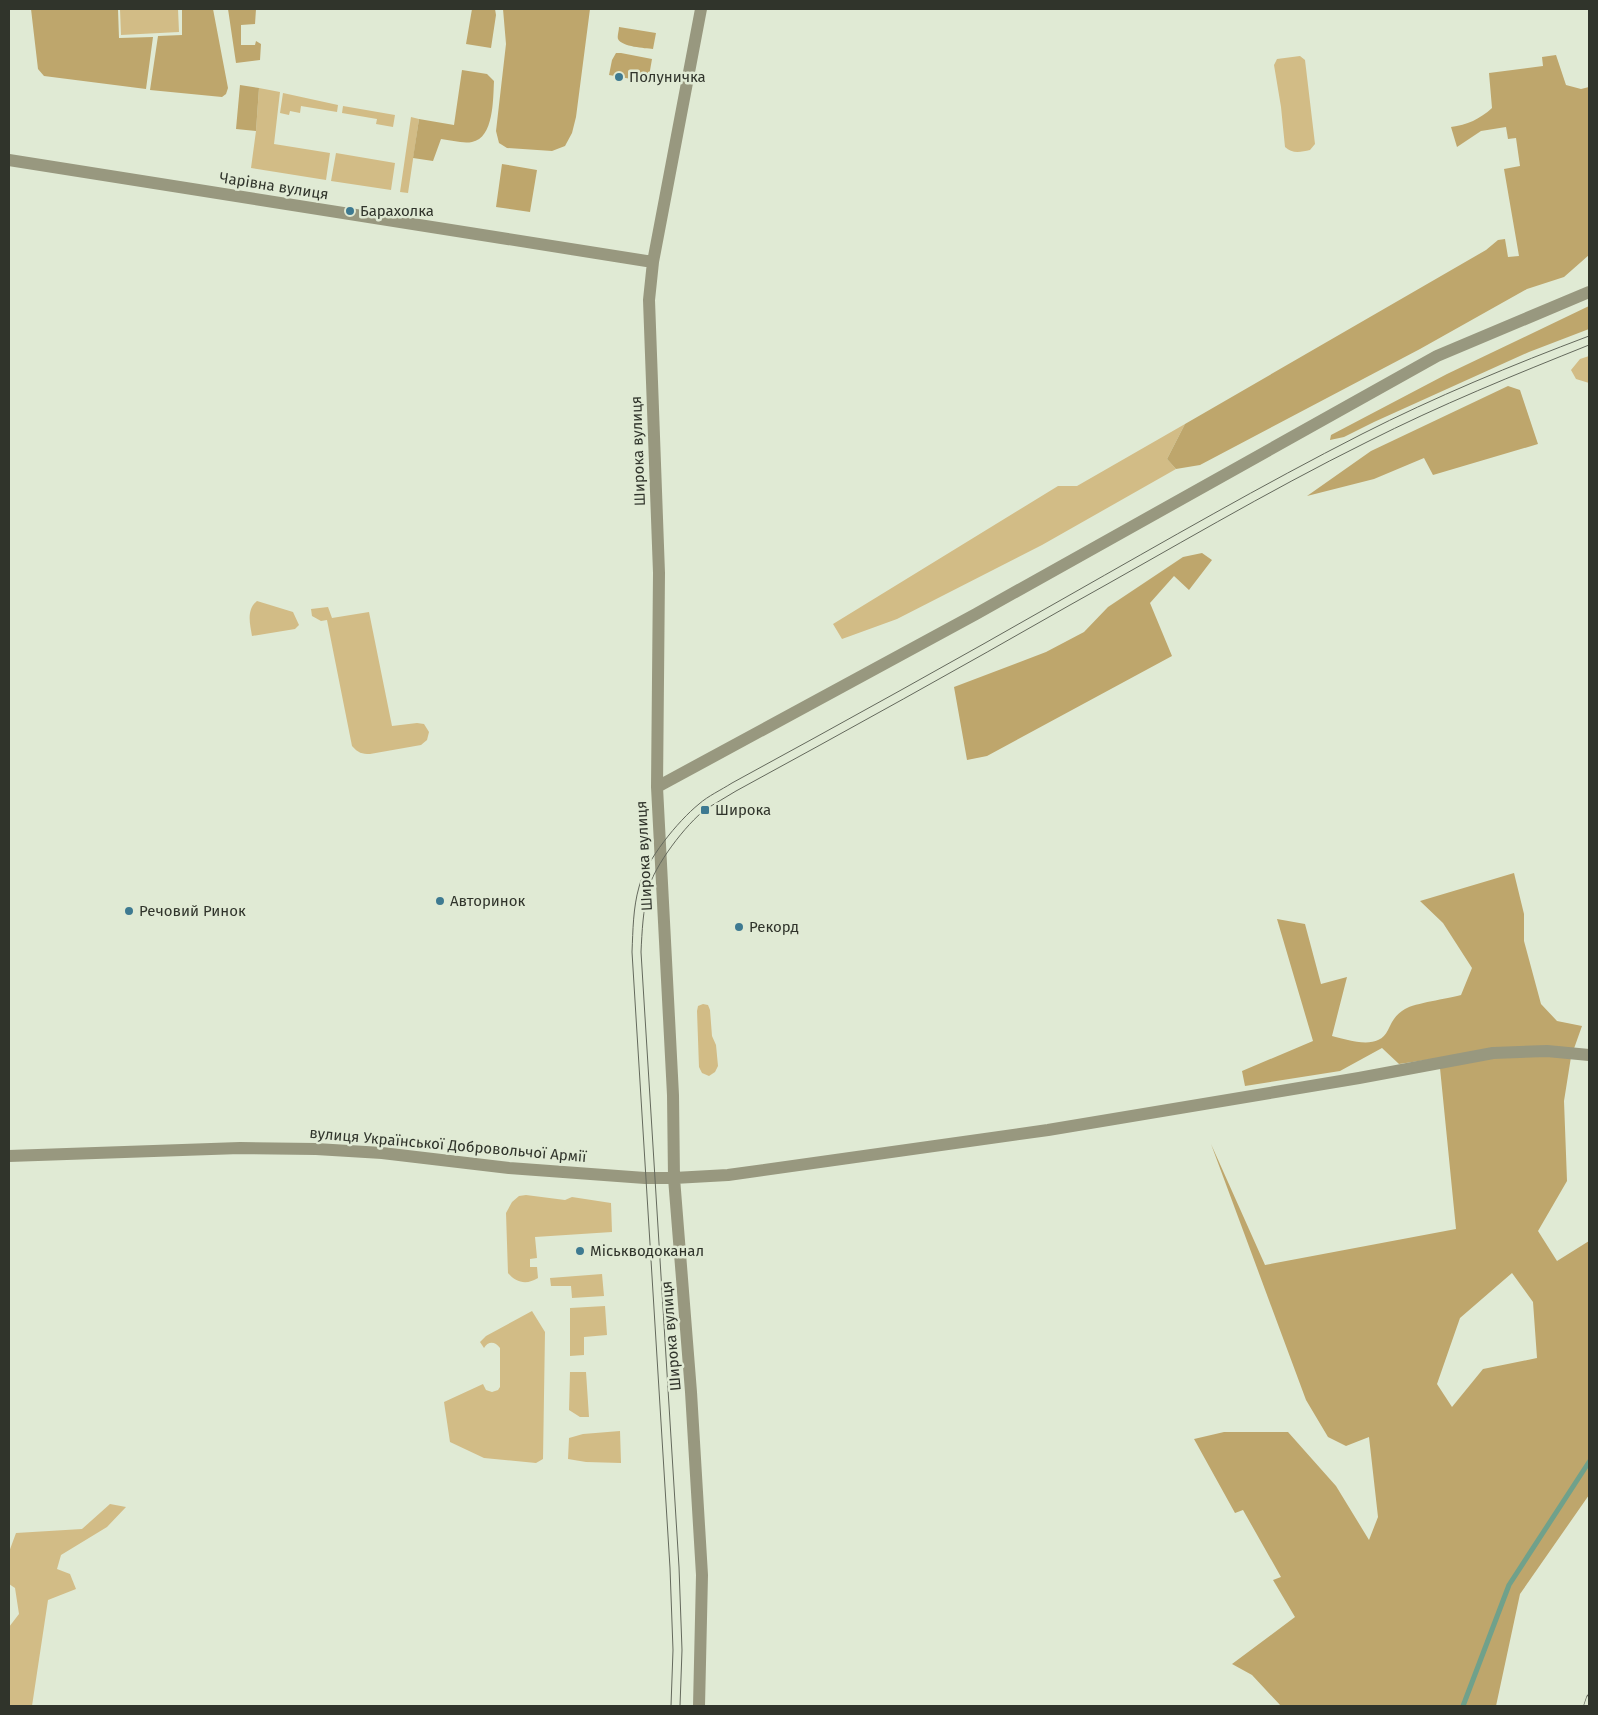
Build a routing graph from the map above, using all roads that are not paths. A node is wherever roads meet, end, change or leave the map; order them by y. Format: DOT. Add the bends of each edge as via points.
graph roads {
  1 [pos="701,9"];
  2 [pos="9,160"];
  3 [pos="653,262"];
  4 [pos="1589,292"];
  5 [pos="657,787"];
  6 [pos="1589,1055"];
  7 [pos="9,1156"];
  8 [pos="674,1178"];
  9 [pos="699,1706"];
  1 -- 3 [label="street, Широка вулиця"];
  2 -- 3 [label="street, Чарівна вулиця"];
  3 -- 5 [label="street, Широка вулиця" via="649,300 659,573"];
  4 -- 5 [label="street" via="1437,356 994,604"];
  5 -- 8 [label="street, Широка вулиця"];
  6 -- 8 [label="street, вулиця Української Добровольчої Армії" via="1547,1051 1493,1053 1048,1130 728,1175"];
  7 -- 8 [label="street, вулиця Української Добровольчої Армії" via="316,1148 509,1168"];
  8 -- 9 [label="street, Широка вулиця" via="692,1392 702,1575"];
}
